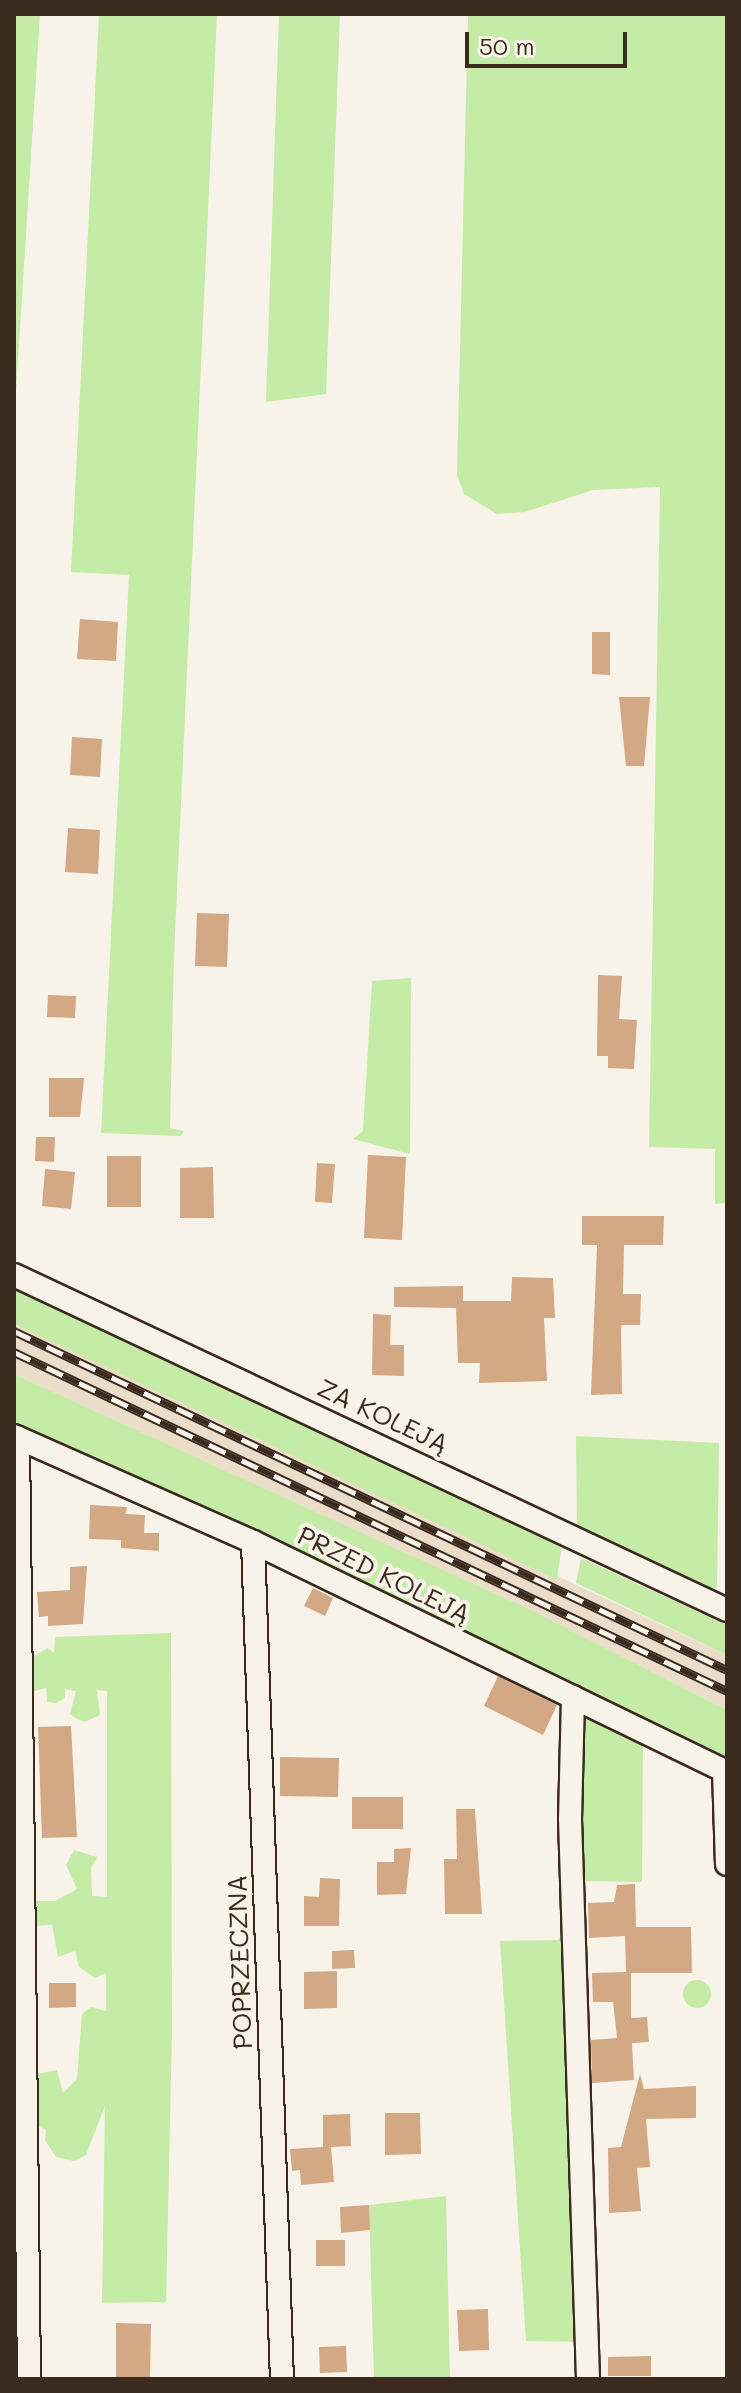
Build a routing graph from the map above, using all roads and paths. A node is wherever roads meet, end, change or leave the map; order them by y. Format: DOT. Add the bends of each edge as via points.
graph roads {
  1 [pos="14,1275"];
  2 [pos="16,1437"];
  3 [pos="253,1542"];
  4 [pos="727,1610"];
  5 [pos="573,1697"];
  6 [pos="725,1771"];
  7 [pos="727,1864"];
  8 [pos="29,2379"];
  9 [pos="282,2379"];
  10 [pos="588,2379"];
  1 -- 4 [label="street, ZA KOLEJĄ"];
  2 -- 3 [label="street, PRZED KOLEJĄ"];
  2 -- 8 [label="street"];
  3 -- 5 [label="street, PRZED KOLEJĄ"];
  3 -- 9 [label="street, POPRZECZNA"];
  5 -- 6 [label="street, PRZED KOLEJĄ"];
  5 -- 10 [label="street" via="570,1819"];
  6 -- 7 [label="street"];
}
